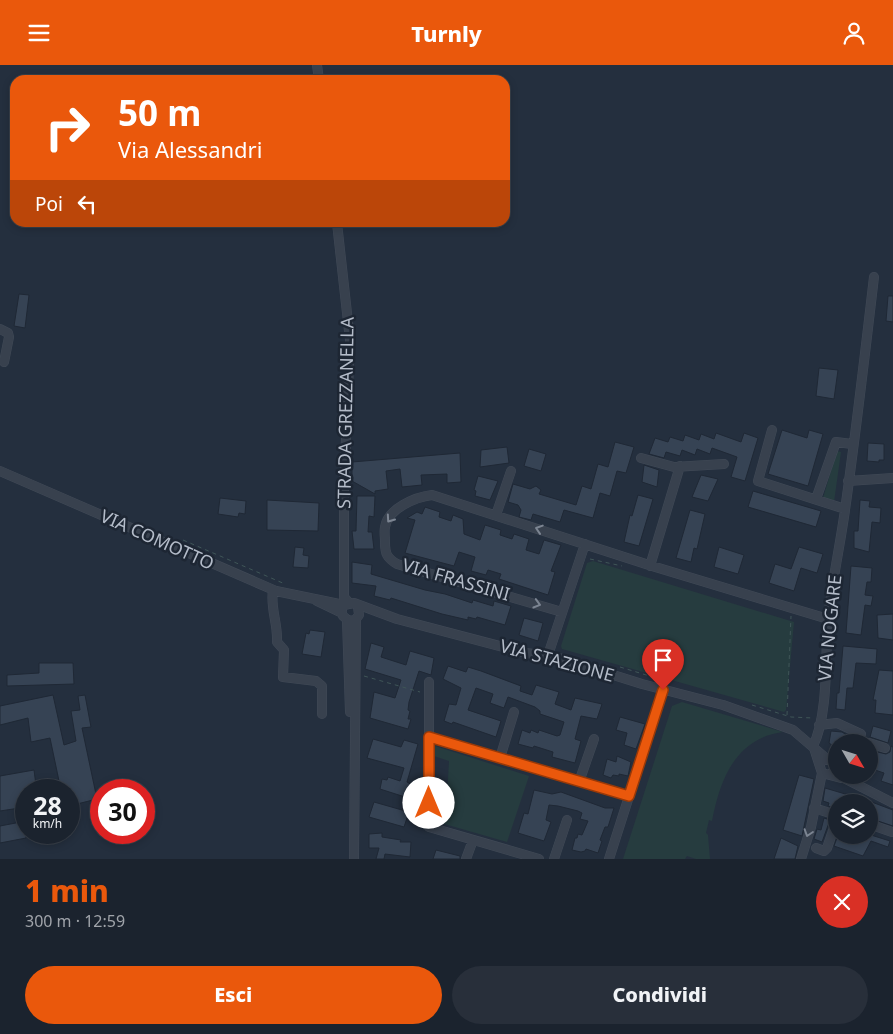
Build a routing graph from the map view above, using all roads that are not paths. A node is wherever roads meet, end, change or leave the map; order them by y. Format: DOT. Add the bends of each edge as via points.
graph roads {
  1 [pos="337,227"];
  2 [pos="874,277"];
  3 [pos="0,329"];
  4 [pos="4,361"];
  5 [pos="772,431"];
  6 [pos="852,444"];
  7 [pos="641,458"];
  8 [pos="724,464"];
  9 [pos="680,467"];
  10 [pos="0,471"];
  11 [pos="511,471"];
  12 [pos="893,478"];
  13 [pos="848,481"];
  14 [pos="816,499"];
  15 [pos="845,509"];
  16 [pos="496,515"];
  17 [pos="585,544"];
  18 [pos="650,566"];
  19 [pos="273,590"];
  20 [pos="562,611"];
  21 [pos="351,612"];
  22 [pos="828,619"];
  23 [pos="548,655"];
  24 [pos="429,682"];
  25 [pos="663,690"];
  26 [pos="322,713"];
  27 [pos="514,713"];
  28 [pos="820,722"];
  29 [pos="859,734"];
  30 [pos="429,737"];
  31 [pos="594,739"];
  32 [pos="813,746"];
  33 [pos="878,746"];
  34 [pos="885,748"];
  35 [pos="500,758"];
  36 [pos="828,767"];
  37 [pos="828,778"];
  38 [pos="579,782"];
  39 [pos="859,784"];
  40 [pos="869,792"];
  41 [pos="629,796"];
  42 [pos="893,803"];
  43 [pos="814,808"];
  44 [pos="828,812"];
  45 [pos="567,820"];
  46 [pos="878,827"];
  47 [pos="892,832"];
  48 [pos="473,840"];
  49 [pos="829,844"];
  50 [pos="816,848"];
  51 [pos="354,859"];
  52 [pos="466,859"];
  53 [pos="539,859"];
  54 [pos="554,859"];
  55 [pos="609,859"];
  56 [pos="801,859"];
  1 -- 21 [label="street, STRADA GREZZANELLA" via="350,340 344,488 344,597"];
  2 -- 6 [label="street, VIA NOGARE"];
  3 -- 4 [label="street" via="9,337"];
  5 -- 14 [label="street" via="758,481"];
  6 -- 13 [label="street, VIA NOGARE"];
  6 -- 14 [label="street" via="836,442"];
  7 -- 9 [label="street"];
  8 -- 9 [label="street"];
  9 -- 18 [label="street"];
  10 -- 19 [label="street, VIA COMOTTO"];
  11 -- 16 [label="street"];
  12 -- 13 [label="street"];
  13 -- 15 [label="street, VIA NOGARE"];
  14 -- 15 [label="street"];
  15 -- 22 [label="street, VIA NOGARE"];
  17 -- 16 [label="street, VIA FRASSINI, one-way"];
  16 -- 20 [label="street, VIA FRASSINI, one-way" via="432,495 419,497 389,518 385,525 385,552 388,559 397,564"];
  17 -- 18 [label="street, VIA FRASSINI"];
  17 -- 20 [label="street"];
  18 -- 22 [label="street, VIA FRASSINI"];
  19 -- 21 [label="street, VIA COMOTTO"];
  19 -- 26 [label="street" via="271,603 278,625 277,642 284,649 283,677 316,681 322,686"];
  20 -- 23 [label="street"];
  21 -- 23 [label="street, VIA STAZIONE" via="380,614 526,653"];
  21 -- 51 [label="street"];
  22 -- 28 [label="street, VIA NOGARE" via="828,659"];
  23 -- 25 [label="street, VIA STAZIONE"];
  24 -- 30 [label="street"];
  25 -- 32 [label="street, VIA STAZIONE" via="723,705 784,726 802,735"];
  25 -- 41 [label="street"];
  27 -- 35 [label="street"];
  28 -- 29 [label="street" via="837,723"];
  28 -- 32 [label="street, VIA NOGARE"];
  30 -- 35 [label="street"];
  30 -- 48 [label="street" via="429,827"];
  31 -- 38 [label="street"];
  32 -- 36 [label="street, VIA STAZIONE"];
  33 -- 34 [label="street"];
  35 -- 38 [label="street"];
  37 -- 43 [label="street"];
  38 -- 41 [label="street"];
  39 -- 40 [label="street, VIA STAZIONE"];
  40 -- 42 [label="street, VIA STAZIONE"];
  41 -- 55 [label="street"];
  43 -- 44 [label="street"];
  43 -- 56 [label="street, one-way"];
  45 -- 54 [label="street"];
  46 -- 47 [label="street"];
  48 -- 52 [label="street"];
  48 -- 53 [label="street"];
  49 -- 50 [label="street" via="824,851"];
}
